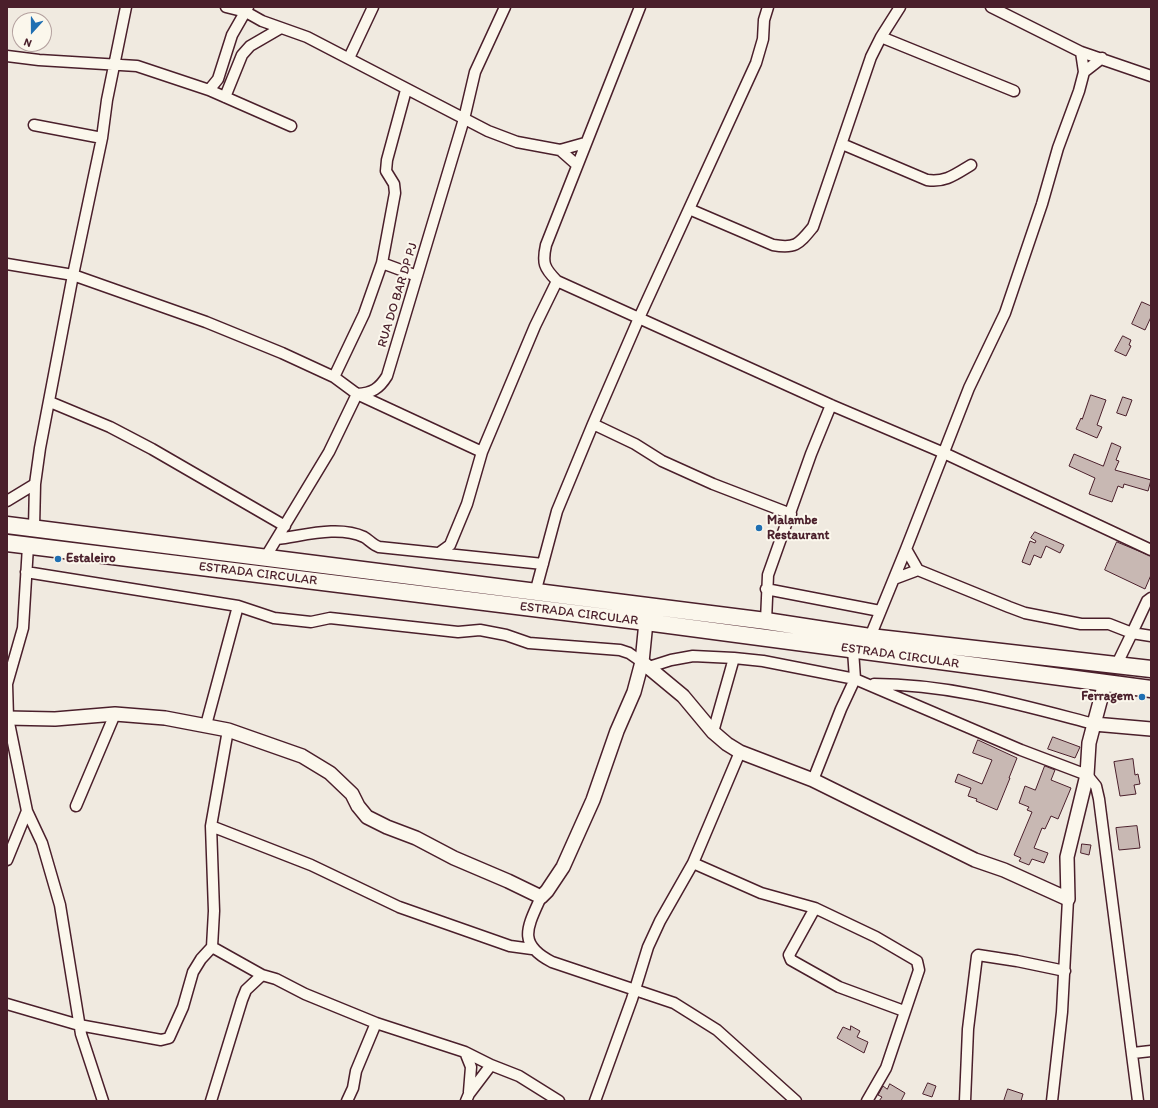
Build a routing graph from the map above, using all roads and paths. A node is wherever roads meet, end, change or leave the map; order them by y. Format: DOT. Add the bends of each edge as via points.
graph roads {
  1 [pos="126,7"];
  2 [pos="226,7"];
  3 [pos="373,7"];
  4 [pos="505,7"];
  5 [pos="640,7"];
  6 [pos="768,7"];
  7 [pos="900,7"];
  8 [pos="991,7"];
  9 [pos="247,9"];
  10 [pos="281,28"];
  11 [pos="881,37"];
  12 [pos="1081,52"];
  13 [pos="7,56"];
  14 [pos="349,58"];
  15 [pos="1102,58"];
  16 [pos="114,64"];
  17 [pos="1084,72"];
  18 [pos="1151,76"];
  19 [pos="209,90"];
  20 [pos="406,90"];
  21 [pos="1014,91"];
  22 [pos="225,97"];
  23 [pos="464,120"];
  24 [pos="34,125"];
  25 [pos="291,126"];
  26 [pos="102,138"];
  27 [pos="585,143"];
  28 [pos="842,144"];
  29 [pos="560,150"];
  30 [pos="577,165"];
  31 [pos="971,165"];
  32 [pos="689,209"];
  33 [pos="382,263"];
  34 [pos="7,264"];
  35 [pos="73,275"];
  36 [pos="417,276"];
  37 [pos="557,281"];
  38 [pos="639,318"];
  39 [pos="334,377"];
  40 [pos="357,394"];
  41 [pos="50,402"];
  42 [pos="831,405"];
  43 [pos="593,424"];
  44 [pos="482,452"];
  45 [pos="944,453"];
  46 [pos="35,484"];
  47 [pos="7,500"];
  48 [pos="791,514"];
  49 [pos="7,525"];
  50 [pos="285,526"];
  51 [pos="34,528"];
  52 [pos="277,539"];
  53 [pos="7,543"];
  54 [pos="450,545"];
  55 [pos="28,546"];
  56 [pos="906,549"];
  57 [pos="1151,550"];
  58 [pos="440,553"];
  59 [pos="457,555"];
  60 [pos="265,558"];
  61 [pos="543,564"];
  62 [pos="918,570"];
  63 [pos="26,572"];
  64 [pos="894,579"];
  65 [pos="766,588"];
  66 [pos="1151,588"];
  67 [pos="535,593"];
  68 [pos="1149,599"];
  69 [pos="238,606"];
  70 [pos="880,611"];
  71 [pos="766,621"];
  72 [pos="646,622"];
  73 [pos="1132,633"];
  74 [pos="1151,636"];
  75 [pos="870,637"];
  76 [pos="853,650"];
  77 [pos="734,658"];
  78 [pos="646,664"];
  79 [pos="1116,666"];
  80 [pos="1151,669"];
  81 [pos="855,679"];
  82 [pos="1105,683"];
  83 [pos="870,684"];
  84 [pos="1151,689"];
  85 [pos="115,714"];
  86 [pos="7,718"];
  87 [pos="1094,724"];
  88 [pos="206,725"];
  89 [pos="1151,729"];
  90 [pos="228,730"];
  91 [pos="713,732"];
  92 [pos="740,752"];
  93 [pos="1087,775"];
  94 [pos="813,780"];
  95 [pos="76,806"];
  96 [pos="27,811"];
  97 [pos="211,826"];
  98 [pos="7,860"];
  99 [pos="693,863"];
  100 [pos="541,897"];
  101 [pos="1068,899"];
  102 [pos="815,908"];
  103 [pos="212,947"];
  104 [pos="532,949"];
  105 [pos="1065,971"];
  106 [pos="262,975"];
  107 [pos="635,989"];
  108 [pos="7,1004"];
  109 [pos="904,1010"];
  110 [pos="376,1023"];
  111 [pos="79,1025"];
  112 [pos="1151,1051"];
  113 [pos="465,1052"];
  114 [pos="1132,1053"];
  115 [pos="492,1065"];
  116 [pos="467,1097"];
  117 [pos="103,1101"];
  118 [pos="211,1101"];
  119 [pos="347,1101"];
  120 [pos="559,1101"];
  121 [pos="595,1101"];
  122 [pos="796,1101"];
  123 [pos="867,1101"];
  124 [pos="965,1101"];
  125 [pos="1052,1101"];
  126 [pos="1138,1101"];
  1 -- 16 [label="street"];
  2 -- 9 [label="street"];
  3 -- 14 [label="street"];
  4 -- 23 [label="street, RUA DO BAR DP PJ" via="475,72"];
  5 -- 27 [label="street"];
  6 -- 32 [label="street" via="756,63"];
  7 -- 11 [label="street"];
  8 -- 12 [label="street"];
  9 -- 10 [label="street" via="262,21"];
  9 -- 19 [label="street" via="232,34 218,79"];
  10 -- 14 [label="street"];
  10 -- 22 [label="street" via="250,46 242,55"];
  11 -- 21 [label="street"];
  11 -- 28 [label="street"];
  12 -- 15 [label="street"];
  12 -- 17 [label="street"];
  13 -- 16 [label="street"];
  14 -- 20 [label="street"];
  15 -- 17 [label="street"];
  15 -- 18 [label="street"];
  16 -- 19 [label="street" via="137,66"];
  16 -- 26 [label="street"];
  17 -- 45 [label="street" via="1005,313 969,388"];
  19 -- 22 [label="street"];
  20 -- 23 [label="street"];
  20 -- 33 [label="street" via="387,160 386,171 394,184 395,193"];
  22 -- 25 [label="street"];
  23 -- 29 [label="street" via="517,142"];
  23 -- 36 [label="street, RUA DO BAR DP PJ"];
  24 -- 26 [label="street"];
  26 -- 35 [label="street"];
  27 -- 29 [label="street"];
  27 -- 30 [label="street"];
  28 -- 31 [label="street" via="938,182"];
  28 -- 32 [label="street" via="813,226 802,241 795,245 773,245"];
  29 -- 30 [label="street"];
  30 -- 37 [label="street" via="546,245 543,261"];
  32 -- 38 [label="street"];
  33 -- 36 [label="street"];
  33 -- 39 [label="street" via="364,314"];
  34 -- 35 [label="street"];
  35 -- 39 [label="street" via="206,322"];
  35 -- 41 [label="street"];
  36 -- 40 [label="street, RUA DO BAR DP PJ" via="387,376 381,386 372,393"];
  37 -- 38 [label="street"];
  37 -- 44 [label="street" via="535,326"];
  38 -- 42 [label="street"];
  38 -- 43 [label="street"];
  39 -- 40 [label="street"];
  40 -- 44 [label="street"];
  40 -- 50 [label="street" via="329,452"];
  41 -- 46 [label="street"];
  41 -- 50 [label="street" via="110,427"];
  42 -- 45 [label="street"];
  42 -- 48 [label="street"];
  43 -- 48 [label="street" via="676,468"];
  43 -- 61 [label="street" via="557,511"];
  44 -- 54 [label="street" via="467,504"];
  45 -- 56 [label="street"];
  45 -- 57 [label="street"];
  46 -- 47 [label="street"];
  46 -- 51 [label="street"];
  48 -- 65 [label="street" via="768,575"];
  49 -- 51 [label="main road, ESTRADA CIRCULAR"];
  50 -- 52 [label="street"];
  51 -- 60 [label="main road, ESTRADA CIRCULAR"];
  52 -- 58 [label="street" via="335,532 364,538 380,547"];
  52 -- 60 [label="street"];
  53 -- 55 [label="main road, ESTRADA CIRCULAR"];
  54 -- 58 [label="street"];
  54 -- 59 [label="street"];
  55 -- 63 [label="street"];
  55 -- 72 [label="main road, ESTRADA CIRCULAR"];
  56 -- 62 [label="street"];
  56 -- 64 [label="street"];
  58 -- 59 [label="street"];
  59 -- 61 [label="street"];
  60 -- 67 [label="main road, ESTRADA CIRCULAR"];
  61 -- 67 [label="street"];
  62 -- 64 [label="street"];
  62 -- 73 [label="street" via="1025,613 1081,624 1109,624"];
  63 -- 69 [label="street"];
  63 -- 86 [label="street" via="23,628 8,684"];
  64 -- 70 [label="street"];
  65 -- 70 [label="street"];
  65 -- 71 [label="street"];
  66 -- 68 [label="street"];
  67 -- 71 [label="main road, ESTRADA CIRCULAR"];
  68 -- 73 [label="street"];
  69 -- 78 [label="street" via="274,618 311,622 330,618 458,632 480,630 529,643 620,650"];
  69 -- 88 [label="street"];
  70 -- 75 [label="street"];
  71 -- 75 [label="main road, ESTRADA CIRCULAR"];
  72 -- 76 [label="main road, ESTRADA CIRCULAR"];
  72 -- 78 [label="street"];
  73 -- 74 [label="street"];
  73 -- 79 [label="street"];
  75 -- 79 [label="main road, ESTRADA CIRCULAR"];
  76 -- 81 [label="street"];
  76 -- 82 [label="main road, ESTRADA CIRCULAR"];
  77 -- 78 [label="street" via="693,656"];
  77 -- 81 [label="street" via="763,661"];
  77 -- 91 [label="street"];
  78 -- 91 [label="street" via="683,696"];
  78 -- 100 [label="street" via="617,731 593,800 563,867"];
  79 -- 80 [label="main road, ESTRADA CIRCULAR"];
  81 -- 83 [label="street"];
  81 -- 94 [label="street"];
  82 -- 84 [label="main road, ESTRADA CIRCULAR"];
  82 -- 87 [label="street"];
  83 -- 87 [label="street" via="932,686 987,696"];
  83 -- 93 [label="street" via="986,736"];
  85 -- 86 [label="street" via="55,719"];
  85 -- 88 [label="street" via="165,718"];
  85 -- 95 [label="street"];
  86 -- 96 [label="street"];
  87 -- 89 [label="street"];
  87 -- 93 [label="street" via="1089,743"];
  88 -- 90 [label="street"];
  90 -- 97 [label="street"];
  90 -- 100 [label="street" via="302,756 330,773 352,794 367,817"];
  91 -- 92 [label="street"];
  92 -- 94 [label="street"];
  92 -- 99 [label="street"];
  93 -- 101 [label="street" via="1067,857"];
  93 -- 114 [label="street" via="1096,786 1099,799"];
  94 -- 101 [label="street" via="975,860"];
  96 -- 98 [label="street"];
  96 -- 111 [label="street" via="42,843 60,905"];
  97 -- 103 [label="street" via="214,911"];
  97 -- 104 [label="street" via="311,865 399,907 510,946"];
  99 -- 102 [label="street" via="761,893"];
  99 -- 107 [label="street" via="648,947"];
  100 -- 104 [label="street" via="531,919 528,935"];
  101 -- 105 [label="street"];
  102 -- 109 [label="street" via="876,937 917,961 919,970"];
  102 -- 109 [label="street" via="789,955 792,960 839,987"];
  103 -- 106 [label="street"];
  103 -- 111 [label="street" via="193,972 183,1007 170,1038 161,1040"];
  104 -- 107 [label="street" via="539,956 552,962"];
  105 -- 124 [label="street" via="977,956 968,1029"];
  105 -- 125 [label="street"];
  106 -- 110 [label="street"];
  106 -- 118 [label="street" via="246,990"];
  107 -- 121 [label="street"];
  107 -- 122 [label="street" via="674,1003 717,1030"];
  108 -- 111 [label="street"];
  109 -- 123 [label="street" via="886,1068"];
  110 -- 113 [label="street"];
  110 -- 119 [label="street" via="356,1071 353,1088"];
  111 -- 117 [label="street"];
  112 -- 114 [label="street"];
  113 -- 115 [label="street"];
  113 -- 116 [label="street" via="471,1067"];
  114 -- 126 [label="street"];
  115 -- 116 [label="street"];
  115 -- 120 [label="street" via="519,1076"];
}
